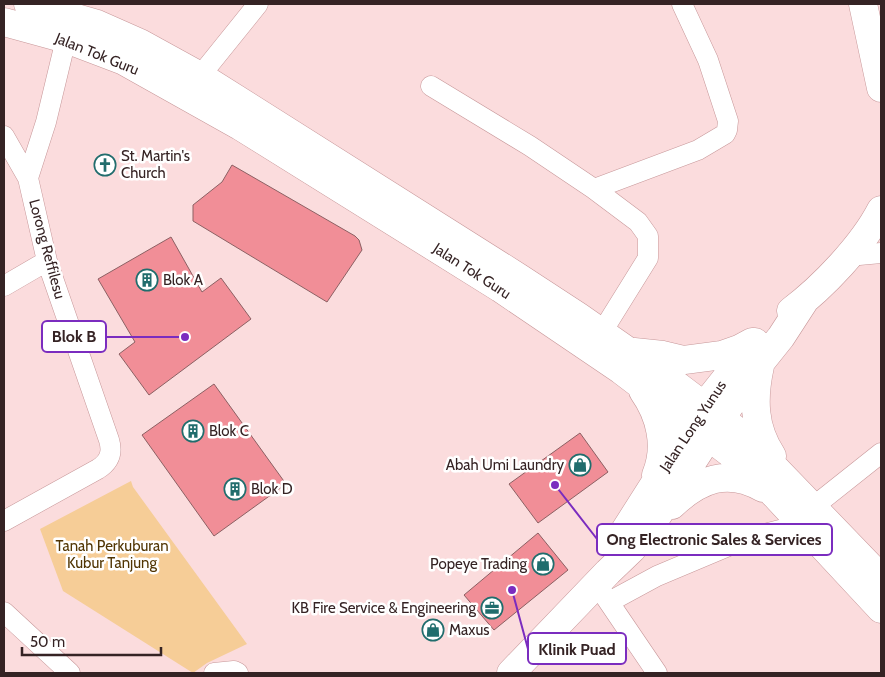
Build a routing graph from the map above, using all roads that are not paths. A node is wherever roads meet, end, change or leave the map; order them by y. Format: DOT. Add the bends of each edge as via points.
graph roads {
  1 [pos="28,4"];
  2 [pos="258,4"];
  3 [pos="682,4"];
  4 [pos="864,4"];
  5 [pos="4,22"];
  6 [pos="66,39"];
  7 [pos="200,76"];
  8 [pos="431,86"];
  9 [pos="881,88"];
  10 [pos="4,136"];
  11 [pos="28,178"];
  12 [pos="594,189"];
  13 [pos="881,210"];
  14 [pos="881,253"];
  15 [pos="848,256"];
  16 [pos="47,261"];
  17 [pos="4,286"];
  18 [pos="602,332"];
  19 [pos="759,351"];
  20 [pos="625,361"];
  21 [pos="706,422"];
  22 [pos="881,453"];
  23 [pos="781,487"];
  24 [pos="648,512"];
  25 [pos="808,516"];
  26 [pos="4,521"];
  27 [pos="881,578"];
  28 [pos="604,586"];
  29 [pos="881,609"];
  30 [pos="4,612"];
  31 [pos="70,673"];
  32 [pos="214,673"];
  33 [pos="238,673"];
  34 [pos="511,673"];
  35 [pos="657,673"];
  1 -- 7 [label="main road, Jalan Tok Guru" via="97,24"];
  2 -- 7 [label="street"];
  3 -- 12 [label="street" via="708,60 728,121 727,130 698,150"];
  4 -- 9 [label="main road"];
  5 -- 6 [label="main road, Jalan Tok Guru"];
  6 -- 11 [label="street, Lorong Reffilesu" via="46,122"];
  6 -- 20 [label="main road, Jalan Tok Guru" via="124,61 240,126"];
  7 -- 18 [label="main road, Jalan Tok Guru"];
  8 -- 12 [label="street"];
  10 -- 11 [label="street, Lorong Reffilesu"];
  11 -- 16 [label="street, Lorong Reffilesu"];
  12 -- 18 [label="street" via="638,222 648,236 648,258"];
  13 -- 15 [label="main road, Jalan Long Yunus" via="867,234"];
  14 -- 15 [label="street"];
  15 -- 19 [label="main road, Jalan Long Yunus" via="805,300 766,330"];
  16 -- 17 [label="street"];
  16 -- 26 [label="street, Lorong Reffilesu" via="111,446 110,454 98,469"];
  18 -- 20 [label="main road, Jalan Tok Guru"];
  19 -- 20 [label="main road" via="740,350 684,360 663,355"];
  19 -- 21 [label="main road, Jalan Long Yunus" via="726,377"];
  19 -- 23 [label="main road" via="755,408"];
  20 -- 21 [label="main road, Jalan Tok Guru"];
  20 -- 24 [label="main road" via="654,409 660,429 662,454"];
  21 -- 23 [label="main road, Jalan Tok Guru" via="745,437"];
  21 -- 24 [label="main road, Jalan Long Yunus"];
  22 -- 25 [label="street"];
  23 -- 24 [label="main road" via="728,476 711,479"];
  23 -- 25 [label="main road, Jalan Tok Guru"];
  24 -- 28 [label="main road, Jalan Long Yunus" via="632,549"];
  25 -- 27 [label="main road, Jalan Tok Guru"];
  25 -- 28 [label="street" via="788,528 745,538 657,576"];
  25 -- 29 [label="main road, Jalan Tok Guru"];
  28 -- 34 [label="main road, Jalan Long Yunus"];
  28 -- 35 [label="street"];
  30 -- 31 [label="street"];
  32 -- 33 [label="street"];
}
